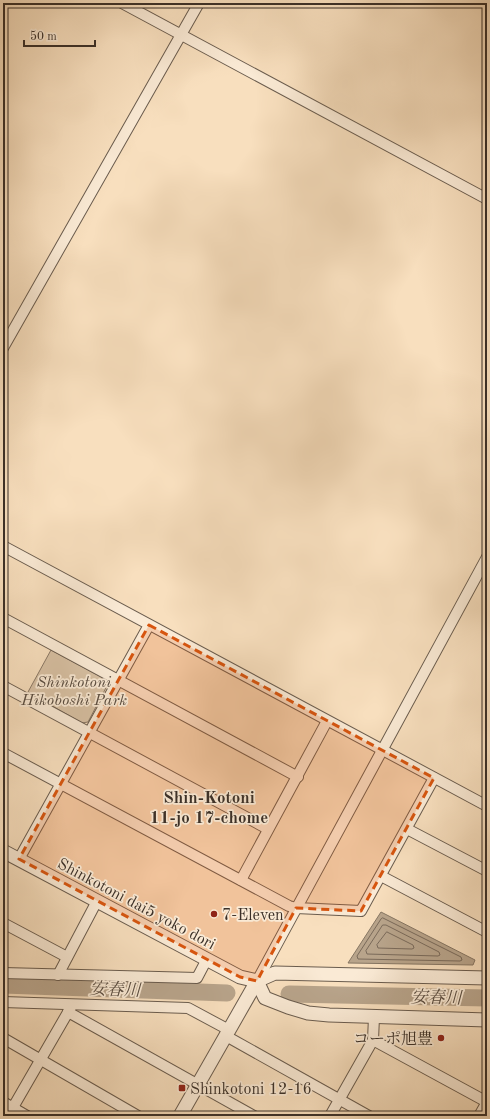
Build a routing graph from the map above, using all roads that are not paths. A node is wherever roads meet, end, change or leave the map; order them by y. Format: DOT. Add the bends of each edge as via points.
graph roads {
  1 [pos="122,3"];
  2 [pos="199,3"];
  3 [pos="180,34"];
  4 [pos="487,199"];
  5 [pos="3,348"];
  6 [pos="3,546"];
  7 [pos="487,557"];
  8 [pos="3,618"];
  9 [pos="149,626"];
  10 [pos="119,680"];
  11 [pos="3,686"];
  12 [pos="327,721"];
  13 [pos="90,732"];
  14 [pos="382,749"];
  15 [pos="3,753"];
  16 [pos="298,777"];
  17 [pos="434,778"];
  18 [pos="61,784"];
  19 [pos="487,806"];
  20 [pos="407,828"];
  21 [pos="268,829"];
  22 [pos="3,851"];
  23 [pos="19,859"];
  24 [pos="487,871"];
  25 [pos="381,876"];
  26 [pos="241,880"];
  27 [pos="97,901"];
  28 [pos="296,908"];
  29 [pos="3,923"];
  30 [pos="487,932"];
  31 [pos="67,957"];
  32 [pos="207,959"];
  33 [pos="3,973"];
  34 [pos="58,975"];
  35 [pos="487,978"];
  36 [pos="257,980"];
  37 [pos="3,1002"];
  38 [pos="71,1008"];
  39 [pos="374,1017"];
  40 [pos="487,1020"];
  41 [pos="227,1033"];
  42 [pos="3,1038"];
  43 [pos="373,1040"];
  44 [pos="40,1060"];
  45 [pos="198,1085"];
  46 [pos="339,1099"];
  47 [pos="3,1102"];
  48 [pos="487,1102"];
  49 [pos="11,1112"];
  50 [pos="27,1116"];
  51 [pos="138,1116"];
  52 [pos="180,1116"];
  53 [pos="254,1116"];
  54 [pos="330,1116"];
  55 [pos="369,1116"];
  56 [pos="479,1116"];
  1 -- 3 [label="street"];
  2 -- 3 [label="street"];
  3 -- 4 [label="street"];
  3 -- 5 [label="street"];
  6 -- 9 [label="street"];
  7 -- 14 [label="street"];
  8 -- 10 [label="street"];
  9 -- 10 [label="street"];
  9 -- 12 [label="street"];
  10 -- 13 [label="street"];
  10 -- 16 [label="street"];
  11 -- 13 [label="street"];
  12 -- 14 [label="street"];
  12 -- 16 [label="street"];
  13 -- 18 [label="street"];
  13 -- 21 [label="street"];
  14 -- 17 [label="street"];
  14 -- 28 [label="street"];
  15 -- 18 [label="street"];
  16 -- 21 [label="street"];
  17 -- 19 [label="street"];
  17 -- 20 [label="street"];
  18 -- 23 [label="street"];
  18 -- 26 [label="street"];
  20 -- 24 [label="street"];
  20 -- 25 [label="street"];
  21 -- 26 [label="street"];
  22 -- 23 [label="street, Shinkotoni dai5 yoko dori"];
  23 -- 27 [label="street, Shinkotoni dai5 yoko dori"];
  25 -- 28 [label="street" via="361,911"];
  25 -- 30 [label="street"];
  26 -- 28 [label="street"];
  27 -- 31 [label="street"];
  27 -- 32 [label="street, Shinkotoni dai5 yoko dori"];
  28 -- 36 [label="street"];
  29 -- 31 [label="street"];
  31 -- 34 [label="street"];
  32 -- 34 [label="street" via="197,978"];
  32 -- 36 [label="street, Shinkotoni dai5 yoko dori" via="240,977"];
  33 -- 34 [label="street"];
  35 -- 36 [label="street" via="275,973"];
  36 -- 39 [label="street" via="265,998 288,1007 308,1013"];
  36 -- 41 [label="street"];
  37 -- 38 [label="street"];
  38 -- 41 [label="street" via="188,1008"];
  38 -- 44 [label="street"];
  38 -- 45 [label="street"];
  39 -- 40 [label="street"];
  39 -- 43 [label="street"];
  41 -- 45 [label="street"];
  41 -- 46 [label="street"];
  42 -- 44 [label="street"];
  43 -- 46 [label="street"];
  43 -- 48 [label="street"];
  44 -- 49 [label="street"];
  44 -- 51 [label="street"];
  45 -- 52 [label="street"];
  45 -- 53 [label="street"];
  46 -- 54 [label="street"];
  46 -- 55 [label="street"];
  47 -- 49 [label="street"];
  48 -- 56 [label="street"];
  49 -- 50 [label="street"];
}
